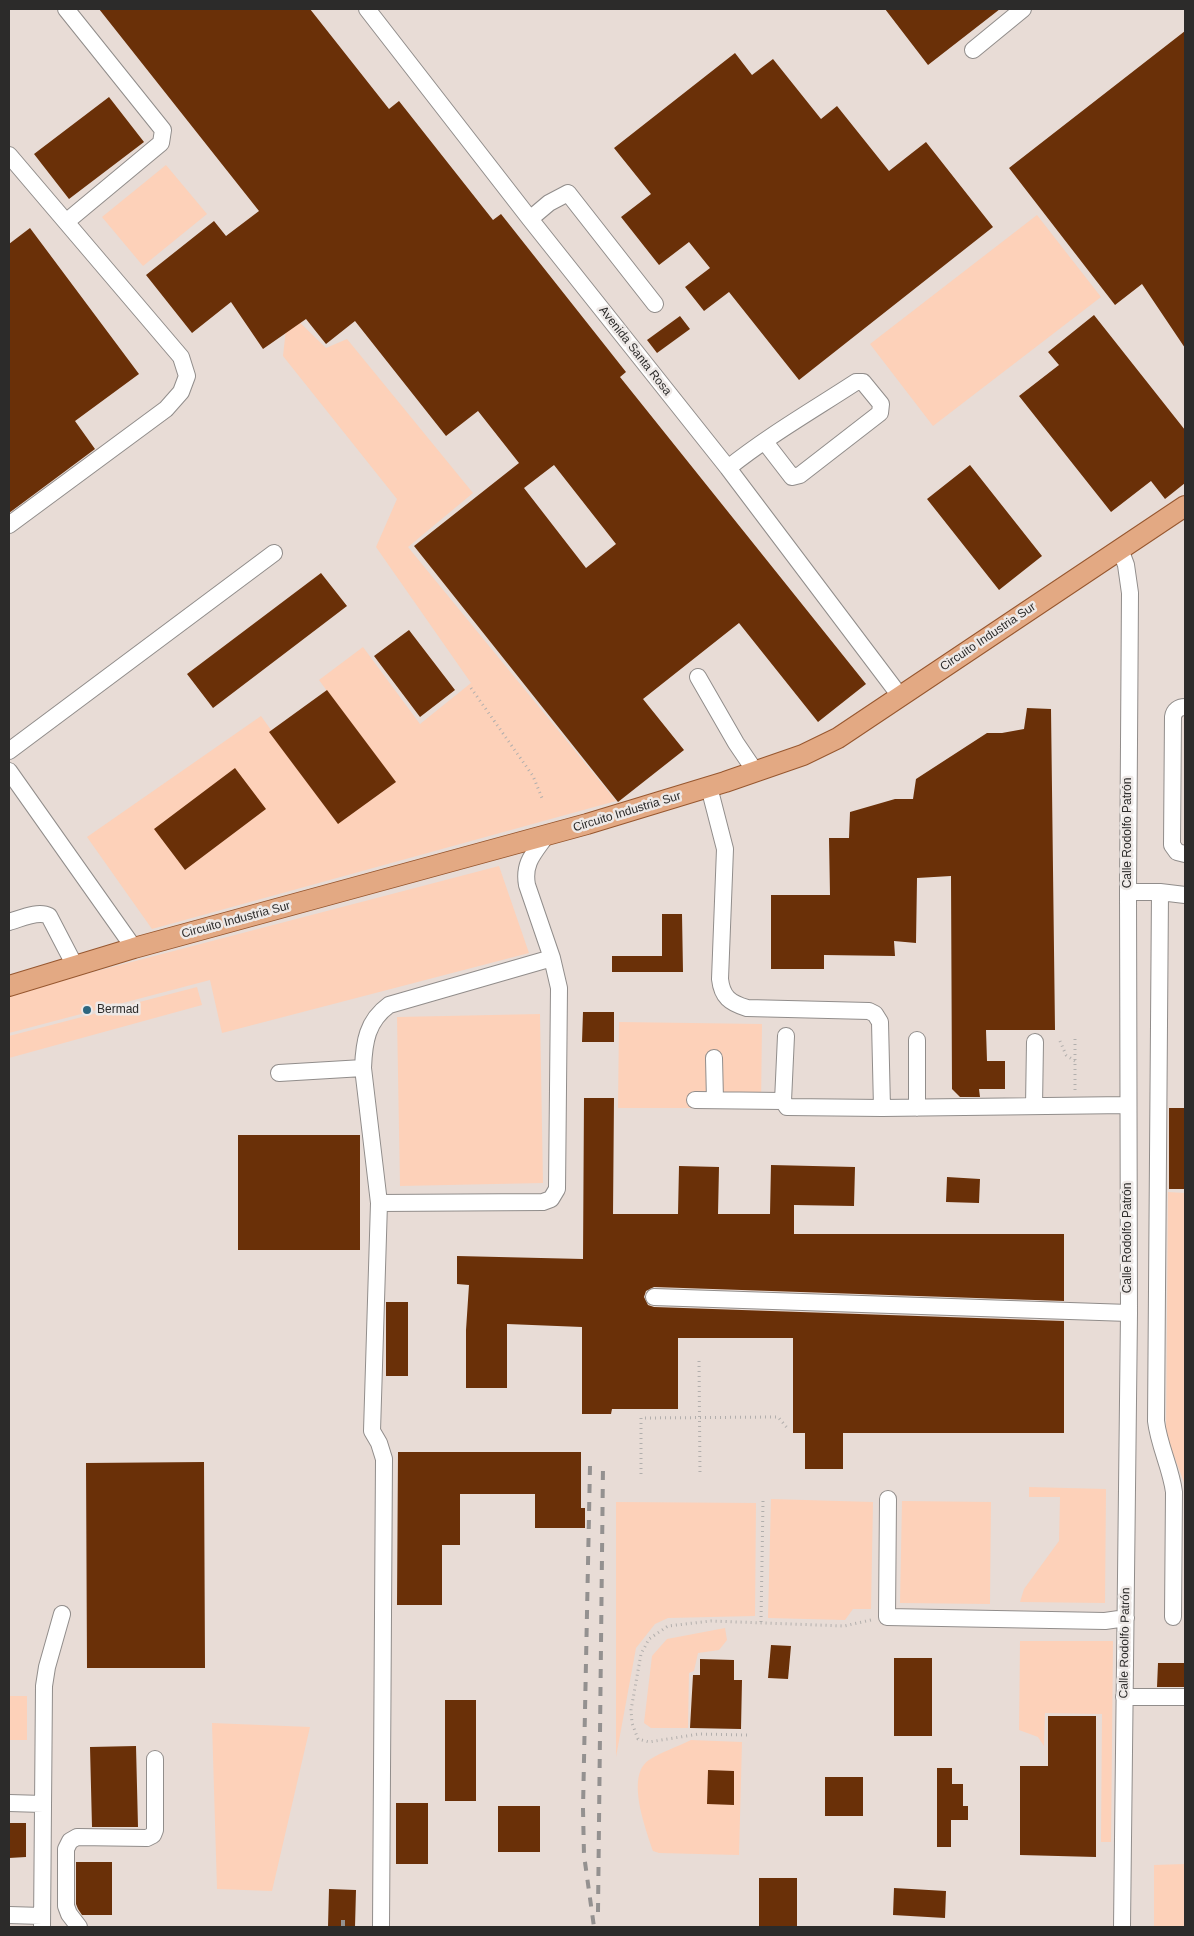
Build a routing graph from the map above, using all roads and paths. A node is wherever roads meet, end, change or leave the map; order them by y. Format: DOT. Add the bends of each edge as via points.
graph roads {
  1 [pos="66,9"];
  2 [pos="367,9"];
  3 [pos="1023,9"];
  4 [pos="973,50"];
  5 [pos="9,154"];
  6 [pos="530,219"];
  7 [pos="66,222"];
  8 [pos="655,304"];
  9 [pos="765,442"];
  10 [pos="728,468"];
  11 [pos="1185,506"];
  12 [pos="9,525"];
  13 [pos="1120,549"];
  14 [pos="274,553"];
  15 [pos="698,677"];
  16 [pos="471,688"];
  17 [pos="900,696"];
  18 [pos="1185,707"];
  19 [pos="9,751"];
  20 [pos="9,771"];
  21 [pos="755,771"];
  22 [pos="709,787"];
  23 [pos="542,798"];
  24 [pos="546,836"];
  25 [pos="1185,854"];
  26 [pos="1128,892"];
  27 [pos="1160,892"];
  28 [pos="1185,895"];
  29 [pos="9,922"];
  30 [pos="134,948"];
  31 [pos="552,958"];
  32 [pos="75,966"];
  33 [pos="9,986"];
  34 [pos="786,1036"];
  35 [pos="1075,1039"];
  36 [pos="917,1040"];
  37 [pos="1060,1041"];
  38 [pos="1035,1042"];
  39 [pos="714,1058"];
  40 [pos="1075,1062"];
  41 [pos="363,1068"];
  42 [pos="279,1073"];
  43 [pos="696,1100"];
  44 [pos="715,1100"];
  45 [pos="783,1101"];
  46 [pos="1128,1105"];
  47 [pos="1034,1106"];
  48 [pos="1075,1106"];
  49 [pos="882,1108"];
  50 [pos="917,1108"];
  51 [pos="379,1204"];
  52 [pos="654,1297"];
  53 [pos="1129,1313"];
  54 [pos="699,1361"];
  55 [pos="700,1418"];
  56 [pos="789,1430"];
  57 [pos="641,1474"];
  58 [pos="700,1474"];
  59 [pos="888,1499"];
  60 [pos="763,1501"];
  61 [pos="62,1614"];
  62 [pos="887,1617"];
  63 [pos="1173,1617"];
  64 [pos="1126,1618"];
  65 [pos="761,1622"];
  66 [pos="1124,1696"];
  67 [pos="1185,1697"];
  68 [pos="747,1735"];
  69 [pos="155,1759"];
  70 [pos="9,1803"];
  71 [pos="43,1804"];
  72 [pos="9,1915"];
  73 [pos="42,1921"];
  74 [pos="79,1927"];
  75 [pos="381,1927"];
  76 [pos="1122,1927"];
  1 -- 7 [label="street" via="163,130 161,143"];
  2 -- 6 [label="street, Avenida Santa Rosa"];
  3 -- 4 [label="street"];
  5 -- 7 [label="street"];
  6 -- 8 [label="street" via="568,193"];
  6 -- 10 [label="street, Avenida Santa Rosa"];
  7 -- 12 [label="street" via="181,357 187,376 181,392 166,409"];
  9 -- 9 [label="street" via="856,382 863,382 881,404 880,413 795,477"];
  9 -- 10 [label="street"];
  10 -- 17 [label="street, Avenida Santa Rosa"];
  11 -- 13 [label="main road, Circuito Industria Sur"];
  13 -- 17 [label="main road, Circuito Industria Sur"];
  13 -- 26 [label="street, Calle Rodolfo Patrón" via="1130,593"];
  14 -- 19 [label="street"];
  15 -- 21 [label="street"];
  16 -- 23 [label="path" via="533,776"];
  17 -- 21 [label="main road, Circuito Industria Sur" via="838,738 803,755"];
  18 -- 25 [label="street" via="1177,709 1173,716 1172,786 1172,845 1176,852"];
  20 -- 30 [label="street"];
  21 -- 22 [label="main road, Circuito Industria Sur"];
  22 -- 24 [label="main road, Circuito Industria Sur"];
  22 -- 49 [label="street" via="725,848 721,990 726,999 747,1008 869,1011 875,1014 880,1022"];
  24 -- 30 [label="main road, Circuito Industria Sur"];
  24 -- 31 [label="street" via="528,863 525,874"];
  26 -- 27 [label="street"];
  26 -- 46 [label="street, Calle Rodolfo Patrón"];
  27 -- 28 [label="street"];
  27 -- 63 [label="street" via="1156,1422 1174,1492"];
  29 -- 32 [label="street" via="37,914 49,916"];
  30 -- 32 [label="main road, Circuito Industria Sur"];
  31 -- 41 [label="street" via="390,1005 377,1017 368,1033"];
  31 -- 51 [label="street" via="558,998 557,1189 551,1199 543,1202"];
  32 -- 33 [label="main road, Circuito Industria Sur"];
  34 -- 45 [label="street"];
  35 -- 40 [label="path"];
  36 -- 50 [label="street"];
  37 -- 40 [label="path" via="1066,1055"];
  38 -- 47 [label="street"];
  39 -- 44 [label="street"];
  40 -- 48 [label="path"];
  41 -- 42 [label="street"];
  41 -- 51 [label="street"];
  43 -- 44 [label="street"];
  44 -- 45 [label="street"];
  45 -- 49 [label="street" via="790,1108"];
  46 -- 48 [label="street"];
  46 -- 53 [label="street, Calle Rodolfo Patrón"];
  47 -- 48 [label="street"];
  47 -- 50 [label="street"];
  49 -- 50 [label="street"];
  51 -- 75 [label="street" via="372,1431 384,1459"];
  52 -- 53 [label="street"];
  53 -- 64 [label="street, Calle Rodolfo Patrón"];
  54 -- 55 [label="path"];
  55 -- 56 [label="path" via="778,1417"];
  55 -- 57 [label="path" via="641,1418"];
  55 -- 58 [label="path"];
  59 -- 62 [label="street"];
  60 -- 65 [label="path"];
  61 -- 71 [label="street" via="44,1686"];
  62 -- 64 [label="street" via="1105,1621"];
  62 -- 65 [label="path" via="844,1626"];
  64 -- 66 [label="street, Calle Rodolfo Patrón"];
  65 -- 68 [label="path" via="702,1622 668,1626 649,1639 641,1654 631,1710 638,1739 649,1742 699,1734"];
  66 -- 67 [label="street"];
  66 -- 76 [label="street, Calle Rodolfo Patrón"];
  69 -- 74 [label="street" via="155,1830 152,1836 77,1837 66,1848 66,1906"];
  70 -- 71 [label="street"];
  71 -- 73 [label="street"];
  72 -- 73 [label="street"];
}
